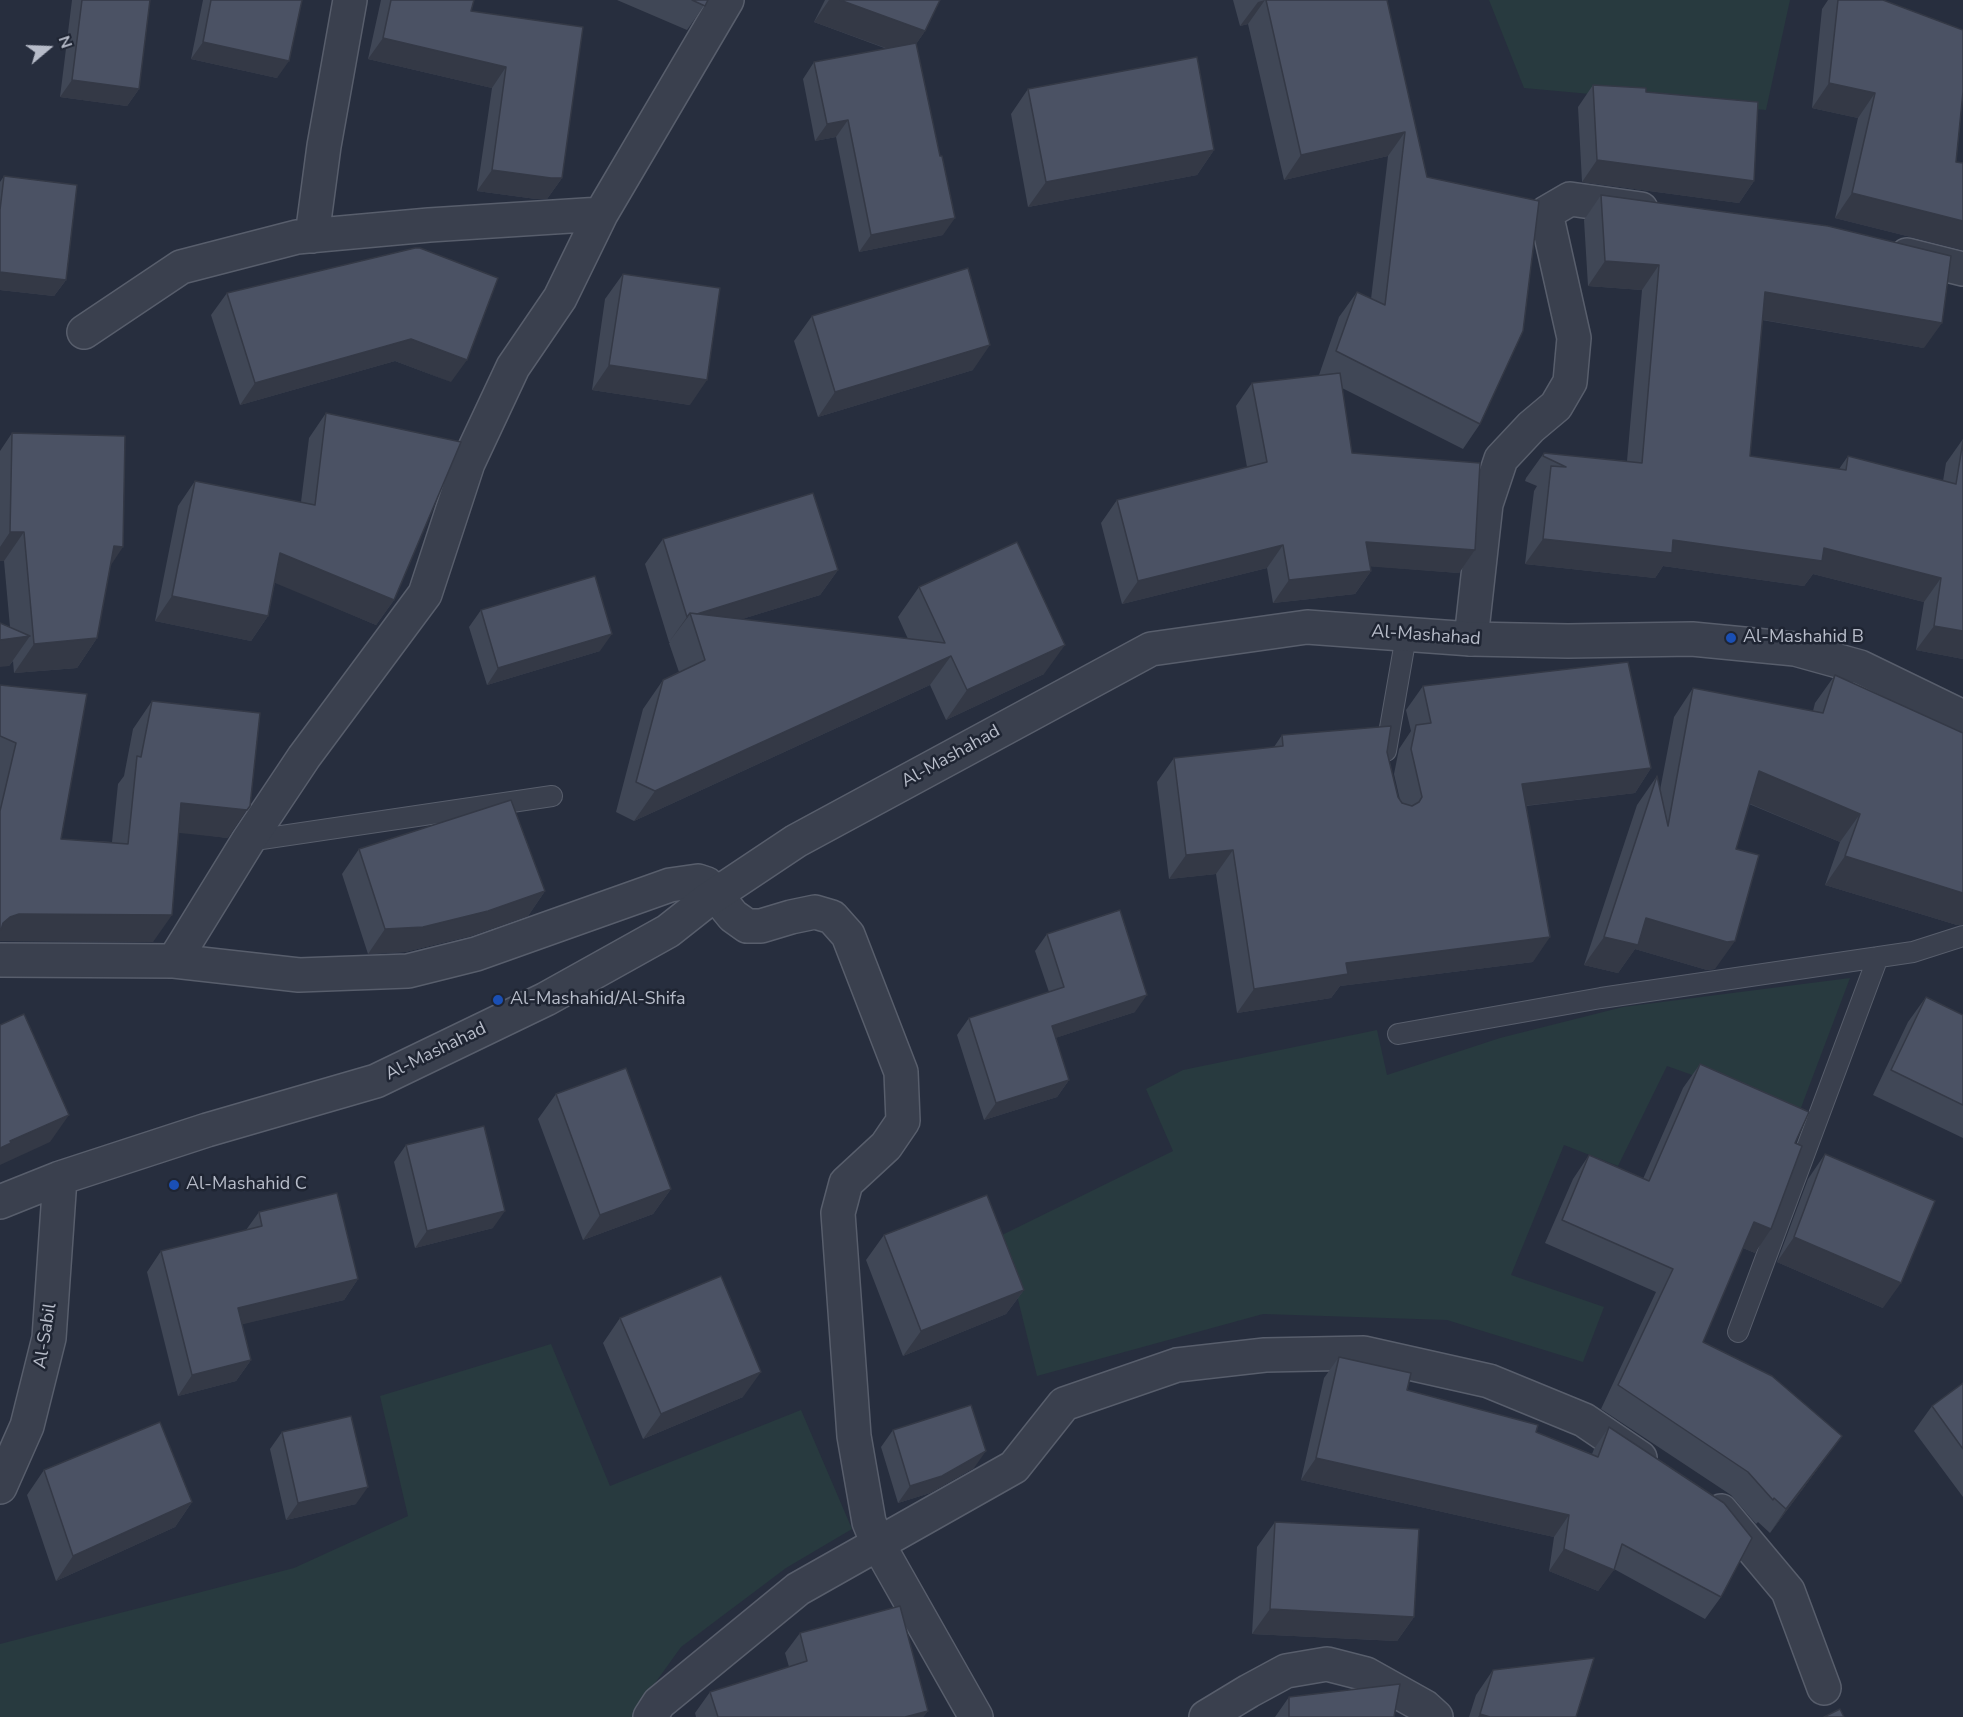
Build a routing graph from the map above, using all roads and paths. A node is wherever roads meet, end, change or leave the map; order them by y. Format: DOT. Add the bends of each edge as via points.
graph roads {
  1 [pos="350,0"];
  2 [pos="728,0"];
  3 [pos="1675,213"];
  4 [pos="601,214"];
  5 [pos="312,236"];
  6 [pos="1883,249"];
  7 [pos="1963,269"];
  8 [pos="84,332"];
  9 [pos="1406,636"];
  10 [pos="1471,639"];
  11 [pos="1963,717"];
  12 [pos="1382,774"];
  13 [pos="552,796"];
  14 [pos="248,841"];
  15 [pos="716,894"];
  16 [pos="1963,936"];
  17 [pos="1878,957"];
  18 [pos="0,960"];
  19 [pos="174,961"];
  20 [pos="1398,1034"];
  21 [pos="60,1178"];
  22 [pos="0,1202"];
  23 [pos="1738,1332"];
  24 [pos="1662,1472"];
  25 [pos="0,1487"];
  26 [pos="1701,1498"];
  27 [pos="878,1544"];
  28 [pos="1824,1688"];
  29 [pos="650,1717"];
  30 [pos="976,1717"];
  31 [pos="1206,1717"];
  32 [pos="1436,1717"];
  1 -- 5 [label="street"];
  2 -- 4 [label="street"];
  3 -- 10 [label="street" via="1570,199 1546,213 1574,338 1570,382 1556,406 1501,459 1486,504"];
  4 -- 5 [label="street"];
  4 -- 14 [label="street" via="560,298 513,367 468,463 425,594 325,727"];
  5 -- 8 [label="street" via="181,267"];
  6 -- 7 [label="street"];
  9 -- 10 [label="street, Al-Mashahad"];
  9 -- 12 [label="lane"];
  9 -- 15 [label="street, Al-Mashahad" via="1308,627 1151,649 796,841"];
  10 -- 11 [label="street, Al-Mashahad" via="1692,639 1795,650 1860,667"];
  13 -- 14 [label="lane"];
  14 -- 19 [label="street"];
  15 -- 19 [label="street" via="698,881 670,885 476,954 408,971 299,975"];
  15 -- 21 [label="street, Al-Mashahad" via="668,931 556,993 376,1081"];
  15 -- 27 [label="street" via="733,916 747,926 815,912 832,917 848,935 901,1072 903,1121 886,1146 846,1183 838,1213 854,1436 869,1522"];
  16 -- 17 [label="lane" via="1913,952"];
  17 -- 20 [label="lane" via="1601,998"];
  17 -- 23 [label="lane"];
  18 -- 19 [label="street"];
  21 -- 22 [label="street, Al-Mashahad"];
  21 -- 25 [label="street, Al-Sabil" via="49,1338 27,1426"];
  24 -- 27 [label="street" via="1584,1420 1489,1381 1364,1353 1265,1355 1177,1365 1064,1404 1014,1467"];
  26 -- 28 [label="street" via="1721,1511 1788,1591"];
  27 -- 29 [label="street" via="798,1589 659,1703"];
  27 -- 30 [label="street"];
  31 -- 32 [label="street" via="1286,1671 1327,1664 1366,1674"];
}
